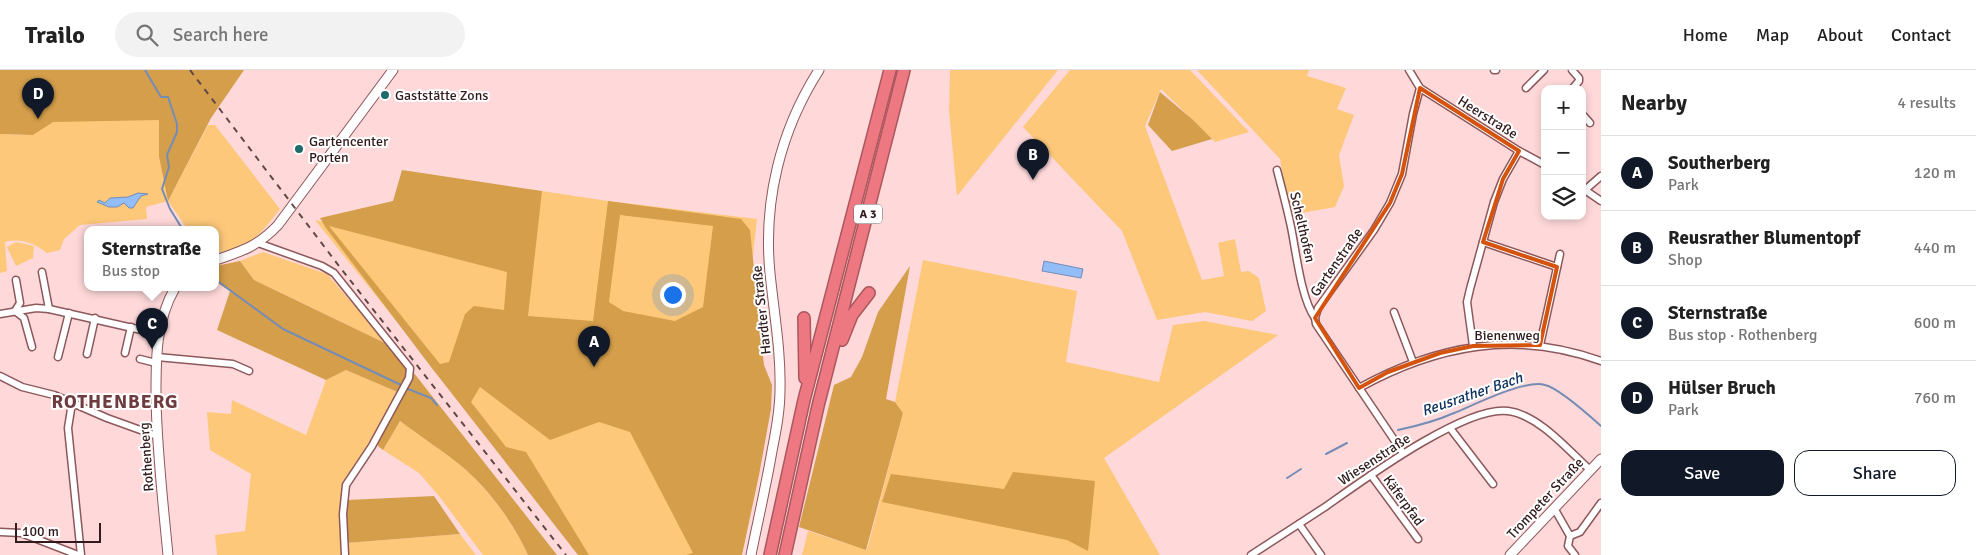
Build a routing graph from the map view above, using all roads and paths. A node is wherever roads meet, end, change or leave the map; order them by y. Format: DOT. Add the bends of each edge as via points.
graph roads {
  1 [pos="393,70"];
  2 [pos="819,70"];
  3 [pos="890,70"];
  4 [pos="904,70"];
  5 [pos="1409,70"];
  6 [pos="1544,70"];
  7 [pos="1572,70"];
  8 [pos="1576,85"];
  9 [pos="1420,88"];
  10 [pos="1526,88"];
  11 [pos="1586,118"];
  12 [pos="1590,123"];
  13 [pos="1519,151"];
  14 [pos="1541,163"];
  15 [pos="1277,170"];
  16 [pos="1601,176"];
  17 [pos="1586,187"];
  18 [pos="1586,190"];
  19 [pos="1601,201"];
  20 [pos="1483,242"];
  21 [pos="258,243"];
  22 [pos="1560,254"];
  23 [pos="219,259"];
  24 [pos="1557,267"];
  25 [pos="42,272"];
  26 [pos="16,280"];
  27 [pos="173,291"];
  28 [pos="869,294"];
  29 [pos="49,309"];
  30 [pos="15,311"];
  31 [pos="1394,312"];
  32 [pos="70,313"];
  33 [pos="0,314"];
  34 [pos="95,318"];
  35 [pos="804,318"];
  36 [pos="1315,318"];
  37 [pos="131,327"];
  38 [pos="159,334"];
  39 [pos="1540,345"];
  40 [pos="1474,346"];
  41 [pos="32,347"];
  42 [pos="125,353"];
  43 [pos="87,354"];
  44 [pos="58,357"];
  45 [pos="831,358"];
  46 [pos="140,359"];
  47 [pos="156,360"];
  48 [pos="1601,361"];
  49 [pos="1414,362"];
  50 [pos="248,371"];
  51 [pos="0,376"];
  52 [pos="1359,388"];
  53 [pos="804,400"];
  54 [pos="72,403"];
  55 [pos="1450,428"];
  56 [pos="157,436"];
  57 [pos="1403,453"];
  58 [pos="1601,459"];
  59 [pos="1590,470"];
  60 [pos="1371,475"];
  61 [pos="1494,484"];
  62 [pos="1601,503"];
  63 [pos="1554,508"];
  64 [pos="1299,524"];
  65 [pos="0,532"];
  66 [pos="1570,536"];
  67 [pos="1418,539"];
  68 [pos="79,555"];
  69 [pos="168,555"];
  70 [pos="345,555"];
  71 [pos="750,555"];
  72 [pos="770,555"];
  73 [pos="786,555"];
  74 [pos="1252,555"];
  75 [pos="1321,555"];
  76 [pos="1510,555"];
  77 [pos="1575,555"];
  1 -- 21 [label="main road" via="278,225"];
  2 -- 71 [label="main road, Hardter Straße" via="789,128 772,192 768,248 780,348 780,393"];
  3 -- 53 [label="highway, A 3"];
  4 -- 45 [label="highway, A 3"];
  5 -- 9 [label="street"];
  6 -- 10 [label="street"];
  7 -- 8 [label="street" via="1579,78"];
  9 -- 13 [label="street, Heerstraße"];
  9 -- 36 [label="street, Gartenstraße" via="1402,174 1390,203 1318,308"];
  11 -- 12 [label="street"];
  13 -- 14 [label="street, Heerstraße"];
  13 -- 20 [label="street" via="1503,179"];
  15 -- 36 [label="street, Schelthofen" via="1306,298"];
  16 -- 17 [label="street"];
  18 -- 19 [label="street"];
  20 -- 24 [label="street"];
  20 -- 40 [label="street" via="1467,302"];
  21 -- 23 [label="main road"];
  21 -- 70 [label="street" via="334,273 410,368 409,378 372,446 346,485 343,514"];
  22 -- 24 [label="street"];
  24 -- 39 [label="street"];
  25 -- 29 [label="street"];
  26 -- 30 [label="street" via="20,303"];
  27 -- 38 [label="main road, Rothenberg" via="166,305"];
  28 -- 45 [label="highway" via="852,315 840,347"];
  29 -- 30 [label="street"];
  29 -- 32 [label="street"];
  30 -- 33 [label="street"];
  30 -- 41 [label="street" via="24,318"];
  31 -- 49 [label="street"];
  32 -- 34 [label="street"];
  32 -- 44 [label="street"];
  34 -- 37 [label="street"];
  34 -- 43 [label="street"];
  35 -- 53 [label="highway"];
  36 -- 52 [label="street, Gartenstraße"];
  37 -- 38 [label="street"];
  37 -- 42 [label="street"];
  38 -- 47 [label="main road, Rothenberg"];
  39 -- 40 [label="street, Bienenweg"];
  39 -- 48 [label="street, Bienenweg"];
  40 -- 49 [label="street, Bienenweg"];
  45 -- 73 [label="highway, A 3"];
  46 -- 47 [label="street"];
  47 -- 50 [label="street" via="233,364"];
  47 -- 56 [label="main road, Rothenberg"];
  49 -- 52 [label="street, Bienenweg"];
  51 -- 54 [label="street"];
  52 -- 57 [label="street, Gartenstraße"];
  53 -- 72 [label="highway, A 3"];
  54 -- 56 [label="street"];
  54 -- 68 [label="street" via="68,428"];
  55 -- 57 [label="street, Wiesenstraße"];
  55 -- 59 [label="street, Wiesenstraße" via="1494,410 1522,414 1536,421"];
  55 -- 61 [label="street"];
  56 -- 69 [label="main road, Rothenberg"];
  57 -- 60 [label="street, Wiesenstraße"];
  58 -- 59 [label="main road, Trompeter Straße"];
  59 -- 63 [label="main road, Trompeter Straße"];
  60 -- 64 [label="street, Wiesenstraße"];
  60 -- 67 [label="street, Käferpfad"];
  62 -- 66 [label="street" via="1580,532"];
  63 -- 66 [label="street"];
  63 -- 76 [label="main road, Trompeter Straße"];
  64 -- 74 [label="street, Wiesenstraße"];
  64 -- 75 [label="street"];
  65 -- 68 [label="street" via="21,533"];
  66 -- 77 [label="street" via="1568,546"];
}
